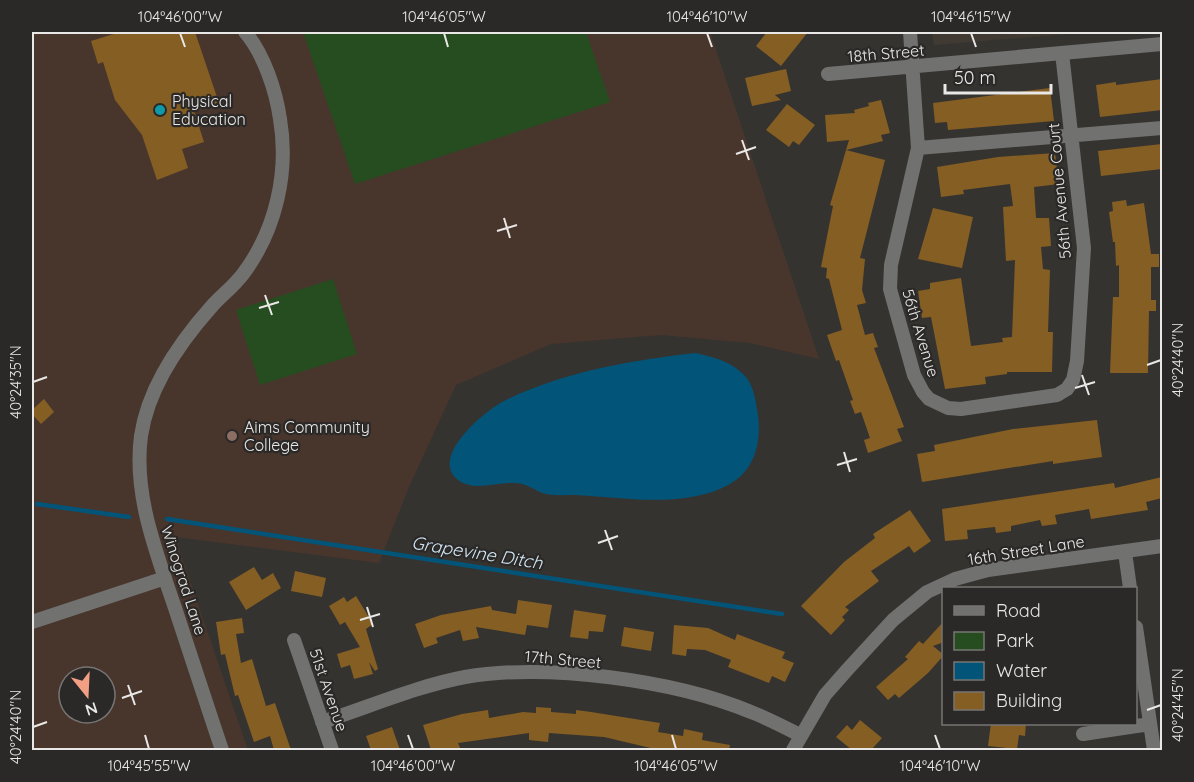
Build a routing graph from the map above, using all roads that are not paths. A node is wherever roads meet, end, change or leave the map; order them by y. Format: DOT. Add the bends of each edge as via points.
graph roads {
  1 [pos="245,32"];
  2 [pos="910,32"];
  3 [pos="1162,44"];
  4 [pos="1062,53"];
  5 [pos="913,67"];
  6 [pos="828,74"];
  7 [pos="1162,128"];
  8 [pos="1071,137"];
  9 [pos="918,148"];
  10 [pos="1062,392"];
  11 [pos="1162,546"];
  12 [pos="1125,552"];
  13 [pos="165,578"];
  14 [pos="1130,587"];
  15 [pos="32,622"];
  16 [pos="1137,634"];
  17 [pos="294,639"];
  18 [pos="322,722"];
  19 [pos="1150,724"];
  20 [pos="1083,734"];
  21 [pos="800,735"];
  22 [pos="222,750"];
  23 [pos="332,750"];
  24 [pos="793,750"];
  25 [pos="1154,750"];
  1 -- 13 [label="street, Winograd Lane" via="254,41 277,100 283,170 268,227 243,274 176,351 150,404 141,436 141,484 152,542"];
  2 -- 5 [label="street, 56th Avenue"];
  3 -- 4 [label="street, 18th Street"];
  4 -- 5 [label="street, 18th Street"];
  4 -- 8 [label="street, 56th Avenue Court"];
  5 -- 6 [label="street, 18th Street"];
  5 -- 9 [label="street, 56th Avenue"];
  7 -- 8 [label="street"];
  8 -- 9 [label="street"];
  8 -- 10 [label="street, 56th Avenue Court" via="1084,248 1077,361 1073,380"];
  9 -- 10 [label="street, 56th Avenue" via="891,265 890,289 914,375 923,392 948,408 961,409"];
  11 -- 12 [label="street, 16th Street Lane"];
  12 -- 14 [label="street"];
  12 -- 21 [label="street, 16th Street Lane" via="988,570 927,592 893,620 847,670 825,695"];
  13 -- 15 [label="street"];
  13 -- 22 [label="street, Winograd Lane"];
  16 -- 19 [label="street"];
  17 -- 18 [label="street, 51st Avenue"];
  18 -- 21 [label="street, 17th Street" via="464,677 508,671 553,671 697,694 750,711"];
  18 -- 23 [label="street, 51st Avenue"];
  19 -- 20 [label="street"];
  19 -- 25 [label="street"];
  21 -- 24 [label="street, 16th Street Lane"];
}
